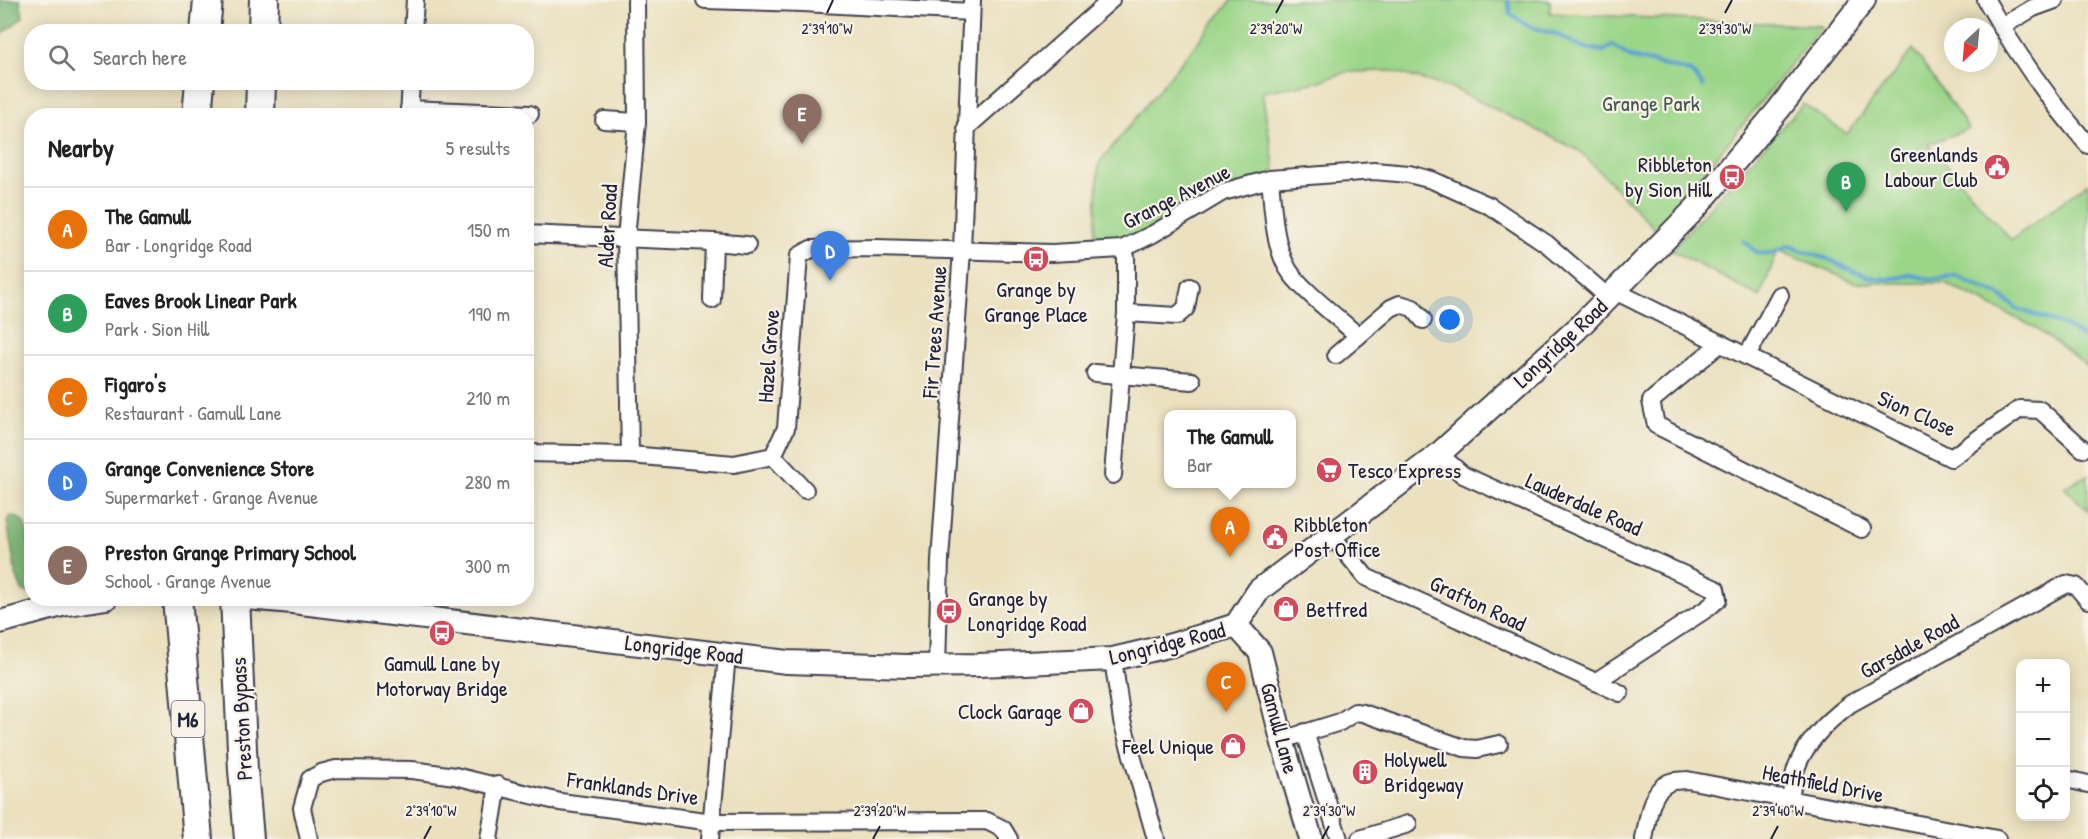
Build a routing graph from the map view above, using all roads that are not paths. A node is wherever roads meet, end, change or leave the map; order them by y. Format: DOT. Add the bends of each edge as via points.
graph roads {
  1 [pos="208,0"];
  2 [pos="264,0"];
  3 [pos="415,0"];
  4 [pos="636,0"];
  5 [pos="705,0"];
  6 [pos="1111,0"];
  7 [pos="1864,0"];
  8 [pos="1986,0"];
  9 [pos="2055,0"];
  10 [pos="803,1"];
  11 [pos="972,6"];
  12 [pos="206,24"];
  13 [pos="263,24"];
  14 [pos="414,24"];
  15 [pos="2001,27"];
  16 [pos="199,90"];
  17 [pos="261,90"];
  18 [pos="410,90"];
  19 [pos="198,108"];
  20 [pos="260,108"];
  21 [pos="409,108"];
  22 [pos="604,120"];
  23 [pos="637,122"];
  24 [pos="966,128"];
  25 [pos="2088,145"];
  26 [pos="1269,179"];
  27 [pos="534,234"];
  28 [pos="626,238"];
  29 [pos="714,242"];
  30 [pos="747,245"];
  31 [pos="1122,249"];
  32 [pos="962,250"];
  33 [pos="798,256"];
  34 [pos="1191,287"];
  35 [pos="1612,294"];
  36 [pos="1780,295"];
  37 [pos="711,300"];
  38 [pos="1125,313"];
  39 [pos="1423,320"];
  40 [pos="1358,336"];
  41 [pos="1721,343"];
  42 [pos="1336,356"];
  43 [pos="1747,356"];
  44 [pos="1095,372"];
  45 [pos="1120,375"];
  46 [pos="1192,381"];
  47 [pos="2083,449"];
  48 [pos="534,453"];
  49 [pos="1439,454"];
  50 [pos="630,455"];
  51 [pos="774,456"];
  52 [pos="1113,475"];
  53 [pos="805,490"];
  54 [pos="1862,529"];
  55 [pos="1332,536"];
  56 [pos="2088,600"];
  57 [pos="58,606"];
  58 [pos="178,606"];
  59 [pos="235,606"];
  60 [pos="320,606"];
  61 [pos="0,622"];
  62 [pos="1236,625"];
  63 [pos="727,655"];
  64 [pos="1113,659"];
  65 [pos="937,666"];
  66 [pos="1595,682"];
  67 [pos="1620,693"];
  68 [pos="1305,732"];
  69 [pos="1282,740"];
  70 [pos="1499,744"];
  71 [pos="2070,780"];
  72 [pos="2088,784"];
  73 [pos="498,785"];
  74 [pos="1790,799"];
  75 [pos="713,822"];
  76 [pos="1408,824"];
  77 [pos="198,839"];
  78 [pos="249,839"];
  79 [pos="309,839"];
  80 [pos="489,839"];
  81 [pos="710,839"];
  82 [pos="1009,839"];
  83 [pos="1156,839"];
  84 [pos="1311,839"];
  85 [pos="1339,839"];
  86 [pos="1360,839"];
  87 [pos="1644,839"];
  88 [pos="1997,839"];
  1 -- 12 [label="highway"];
  2 -- 13 [label="highway"];
  3 -- 14 [label="street"];
  4 -- 23 [label="street, Alder Road"];
  5 -- 10 [label="street"];
  6 -- 24 [label="street"];
  7 -- 35 [label="main road, Longridge Road" via="1695,209"];
  8 -- 15 [label="street"];
  9 -- 15 [label="street"];
  10 -- 11 [label="street"];
  11 -- 24 [label="street, Fir Trees Avenue"];
  15 -- 25 [label="street" via="2057,109"];
  16 -- 19 [label="highway"];
  17 -- 20 [label="highway"];
  18 -- 21 [label="street"];
  22 -- 23 [label="street"];
  23 -- 28 [label="street, Alder Road"];
  24 -- 32 [label="street, Fir Trees Avenue"];
  26 -- 31 [label="street, Grange Avenue" via="1223,192"];
  26 -- 35 [label="street, Grange Avenue" via="1374,171 1432,180 1507,215"];
  26 -- 40 [label="street" via="1277,236 1287,268"];
  27 -- 28 [label="street"];
  28 -- 29 [label="street"];
  28 -- 50 [label="street, Alder Road"];
  29 -- 30 [label="street"];
  29 -- 37 [label="street"];
  31 -- 32 [label="street, Grange Avenue" via="1052,253"];
  31 -- 38 [label="street" via="1126,257"];
  32 -- 33 [label="street, Grange Avenue" via="811,249"];
  32 -- 65 [label="street, Fir Trees Avenue" via="940,560"];
  33 -- 51 [label="street, Hazel Grove" via="786,428"];
  34 -- 38 [label="street" via="1186,308 1177,316"];
  35 -- 41 [label="street, Sion Close"];
  35 -- 49 [label="main road, Longridge Road"];
  36 -- 43 [label="street"];
  38 -- 45 [label="street"];
  39 -- 40 [label="street" via="1413,308 1400,304"];
  40 -- 42 [label="street"];
  41 -- 43 [label="street, Sion Close"];
  41 -- 54 [label="street" via="1651,401 1656,425"];
  43 -- 47 [label="street, Sion Close" via="1951,458 2020,409 2040,410"];
  44 -- 45 [label="street"];
  45 -- 46 [label="street"];
  45 -- 52 [label="street"];
  48 -- 50 [label="street"];
  49 -- 55 [label="main road, Longridge Road"];
  49 -- 66 [label="street, Lauderdale Road" via="1463,475 1716,589 1718,600 1708,608"];
  50 -- 51 [label="street" via="734,464"];
  51 -- 53 [label="street"];
  55 -- 62 [label="main road, Longridge Road" via="1259,590"];
  55 -- 66 [label="street, Grafton Road" via="1366,577"];
  56 -- 74 [label="street, Garsdale Road" via="2076,586 2066,584 1850,704 1808,746 1797,766"];
  57 -- 61 [label="main road"];
  58 -- 77 [label="highway, M6"];
  59 -- 78 [label="highway, Preston Bypass"];
  60 -- 63 [label="main road, Longridge Road"];
  62 -- 64 [label="main road, Longridge Road"];
  62 -- 69 [label="main road, Gamull Lane" via="1260,652"];
  63 -- 65 [label="main road, Longridge Road" via="787,662"];
  63 -- 75 [label="street"];
  64 -- 65 [label="main road, Longridge Road"];
  64 -- 83 [label="street" via="1122,722"];
  66 -- 67 [label="street, Grafton Road"];
  68 -- 69 [label="street"];
  68 -- 70 [label="street" via="1340,722 1355,712 1464,748"];
  68 -- 85 [label="street"];
  69 -- 84 [label="main road, Gamull Lane"];
  71 -- 72 [label="street"];
  73 -- 75 [label="street, Franklands Drive" via="560,802"];
  73 -- 79 [label="street, Franklands Drive" via="412,771 336,769 321,773 310,779 302,807"];
  73 -- 80 [label="street"];
  74 -- 87 [label="street, Heathfield Drive" via="1687,780 1668,782 1651,804"];
  74 -- 88 [label="street, Heathfield Drive"];
  75 -- 81 [label="street"];
  75 -- 82 [label="street, Franklands Drive" via="973,820 997,824"];
  76 -- 86 [label="street"];
}
